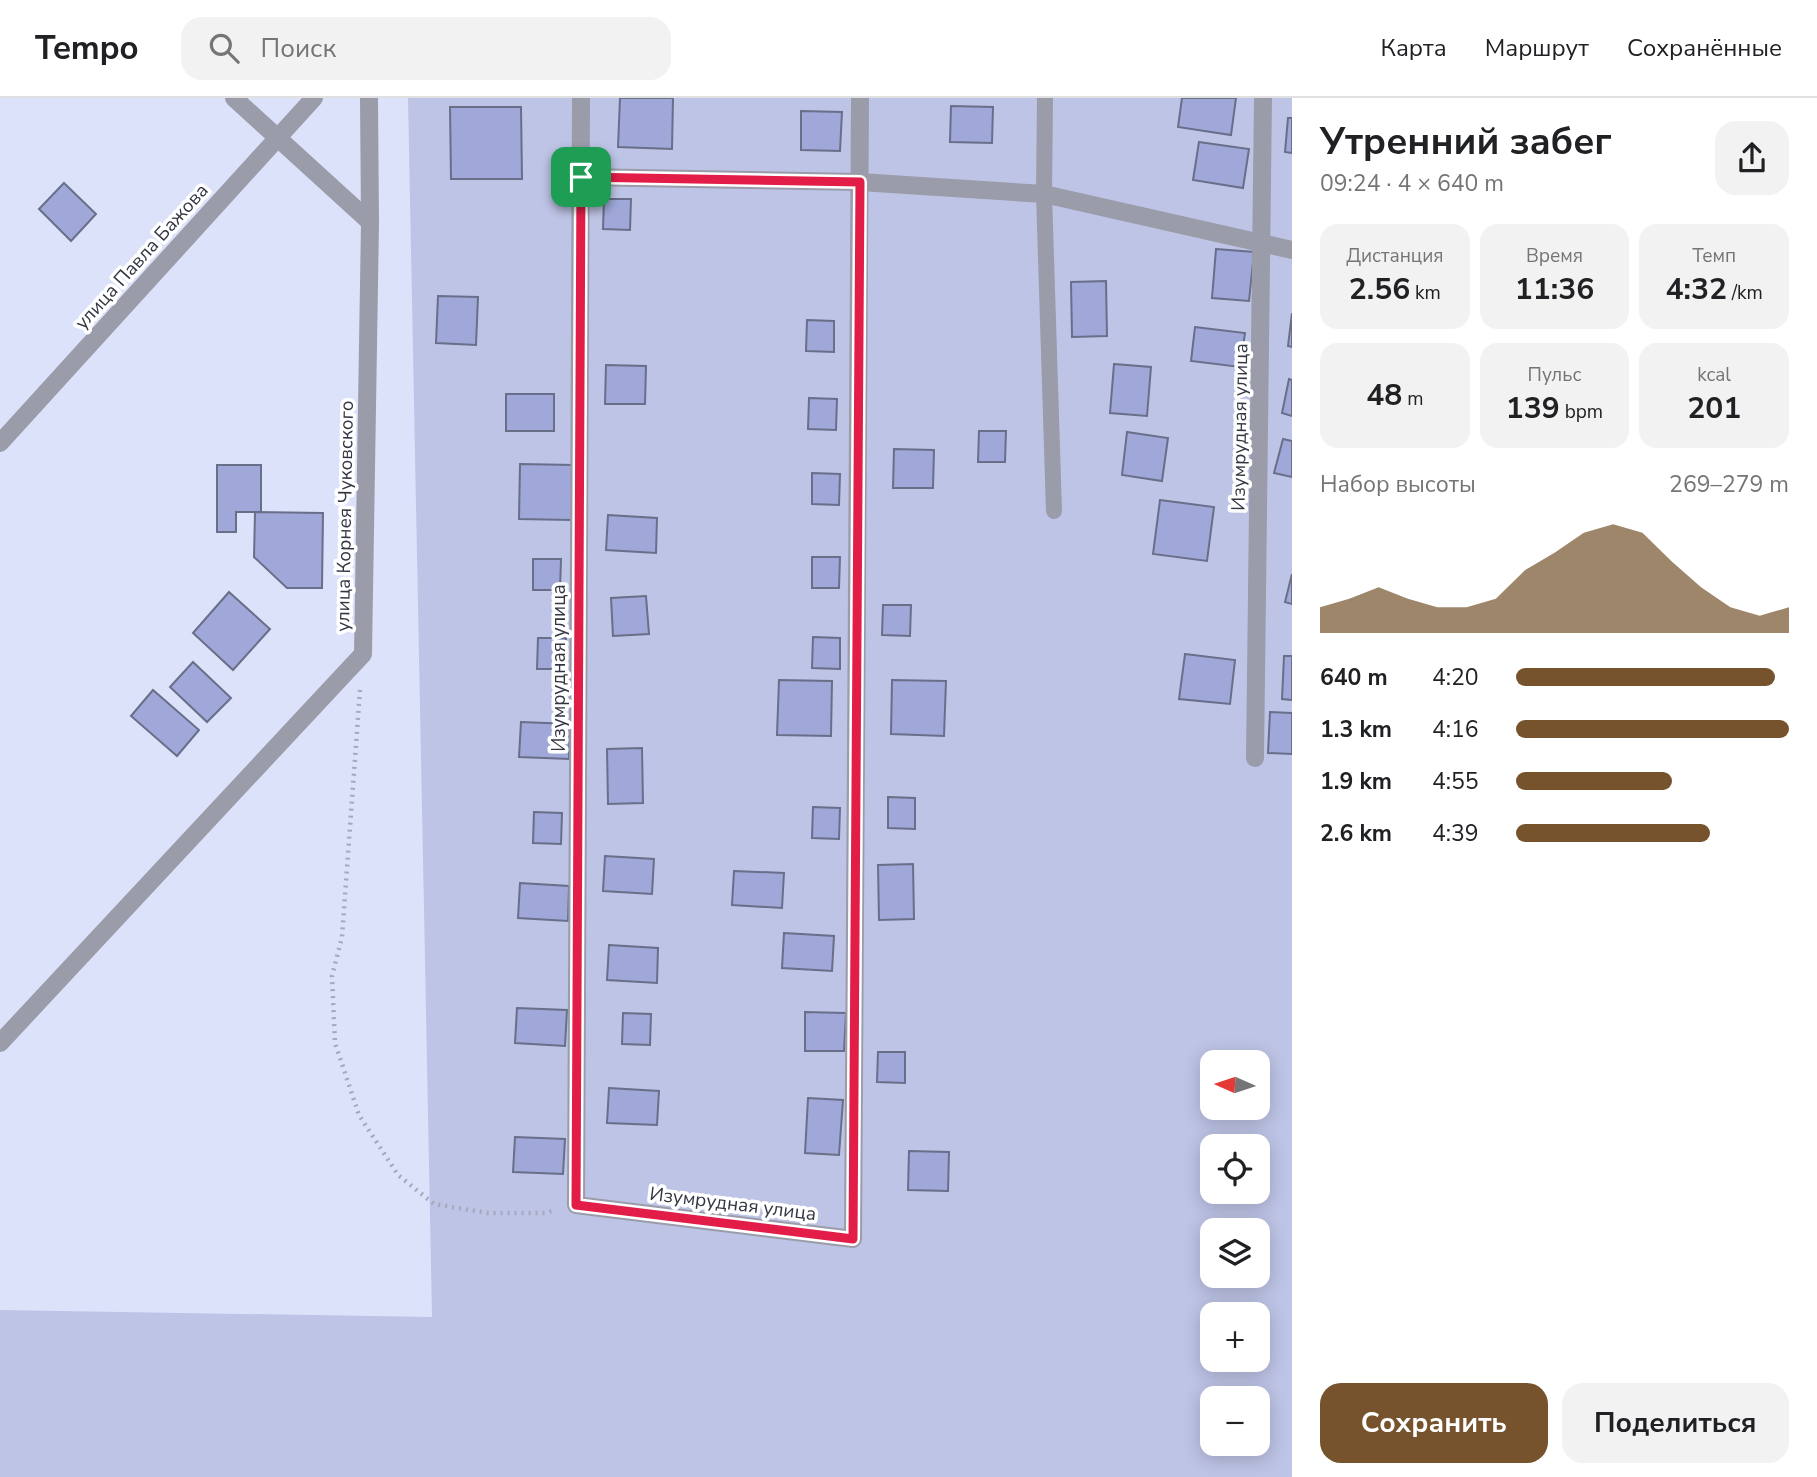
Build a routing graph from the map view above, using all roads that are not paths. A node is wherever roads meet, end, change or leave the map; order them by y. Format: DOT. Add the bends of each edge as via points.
graph roads {
  1 [pos="234,98"];
  2 [pos="314,98"];
  3 [pos="369,98"];
  4 [pos="581,98"];
  5 [pos="860,98"];
  6 [pos="1045,98"];
  7 [pos="1263,98"];
  8 [pos="278,138"];
  9 [pos="581,177"];
  10 [pos="860,182"];
  11 [pos="1044,194"];
  12 [pos="370,222"];
  13 [pos="1262,242"];
  14 [pos="1292,250"];
  15 [pos="0,443"];
  16 [pos="1054,511"];
  17 [pos="1255,758"];
  18 [pos="0,1042"];
  1 -- 8 [label="street"];
  2 -- 8 [label="street, улица Павла Бажова"];
  3 -- 12 [label="street, улица Корнея Чуковского"];
  4 -- 9 [label="street, Изумрудная улица"];
  5 -- 10 [label="street, Изумрудная улица"];
  6 -- 11 [label="lane"];
  7 -- 13 [label="street, Изумрудная улица"];
  8 -- 12 [label="street"];
  8 -- 15 [label="street, улица Павла Бажова"];
  9 -- 10 [label="street"];
  9 -- 10 [label="street, Изумрудная улица" via="576,1205 853,1239"];
  10 -- 11 [label="street"];
  11 -- 13 [label="street"];
  11 -- 16 [label="lane"];
  12 -- 18 [label="street, улица Корнея Чуковского" via="363,654"];
  13 -- 14 [label="street"];
  13 -- 17 [label="street, Изумрудная улица"];
}
